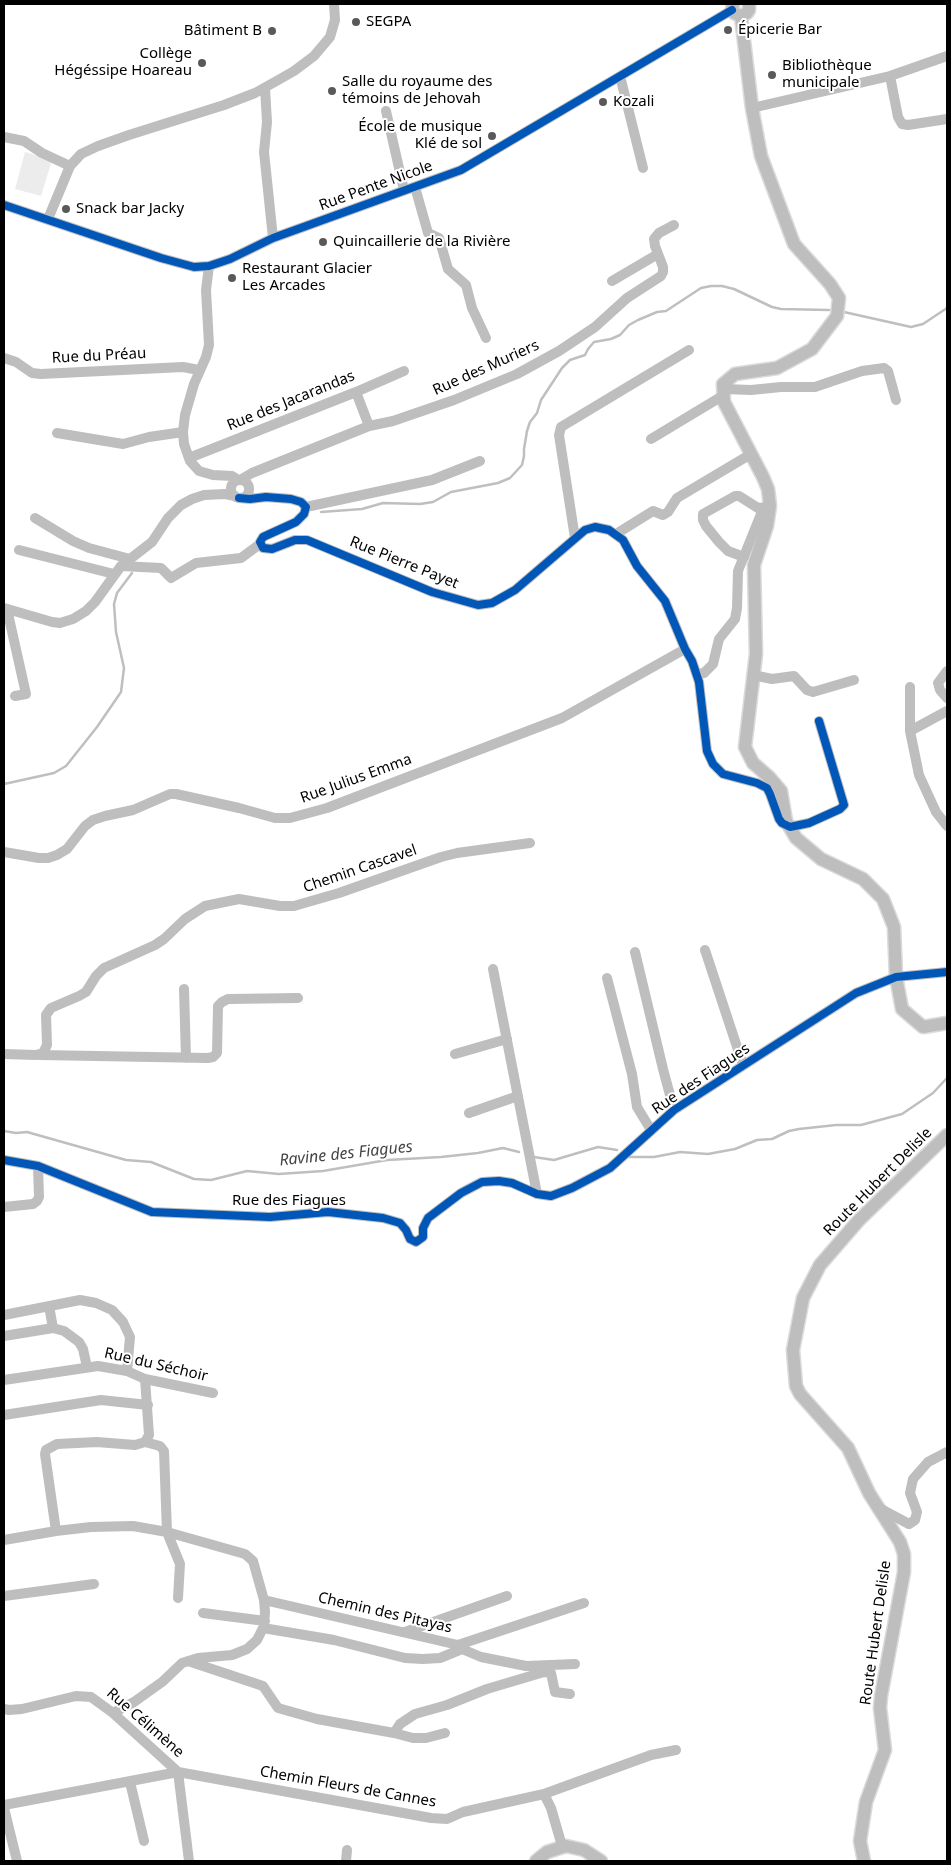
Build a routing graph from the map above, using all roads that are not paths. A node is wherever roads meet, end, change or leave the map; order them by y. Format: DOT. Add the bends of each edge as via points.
graph roads {
  1 [pos="334,4"];
  2 [pos="743,7"];
  3 [pos="947,56"];
  4 [pos="620,76"];
  5 [pos="890,76"];
  6 [pos="265,88"];
  7 [pos="752,108"];
  8 [pos="386,111"];
  9 [pos="947,119"];
  10 [pos="4,137"];
  11 [pos="70,166"];
  12 [pos="643,168"];
  13 [pos="415,187"];
  14 [pos="404,190"];
  15 [pos="4,205"];
  16 [pos="48,219"];
  17 [pos="674,225"];
  18 [pos="273,238"];
  19 [pos="658,254"];
  20 [pos="209,266"];
  21 [pos="612,281"];
  22 [pos="486,338"];
  23 [pos="689,350"];
  24 [pos="4,358"];
  25 [pos="199,370"];
  26 [pos="404,371"];
  27 [pos="356,392"];
  28 [pos="724,392"];
  29 [pos="896,400"];
  30 [pos="369,426"];
  31 [pos="183,432"];
  32 [pos="57,433"];
  33 [pos="651,439"];
  34 [pos="751,454"];
  35 [pos="188,458"];
  36 [pos="480,461"];
  37 [pos="238,487"];
  38 [pos="262,497"];
  39 [pos="306,507"];
  40 [pos="767,507"];
  41 [pos="35,518"];
  42 [pos="616,534"];
  43 [pos="575,538"];
  44 [pos="260,544"];
  45 [pos="18,550"];
  46 [pos="744,557"];
  47 [pos="130,559"];
  48 [pos="118,570"];
  49 [pos="6,609"];
  50 [pos="685,649"];
  51 [pos="947,671"];
  52 [pos="697,674"];
  53 [pos="753,676"];
  54 [pos="854,680"];
  55 [pos="910,687"];
  56 [pos="15,696"];
  57 [pos="947,698"];
  58 [pos="947,710"];
  59 [pos="819,721"];
  60 [pos="910,731"];
  61 [pos="947,826"];
  62 [pos="790,827"];
  63 [pos="530,843"];
  64 [pos="4,852"];
  65 [pos="705,950"];
  66 [pos="635,952"];
  67 [pos="493,969"];
  68 [pos="947,972"];
  69 [pos="896,977"];
  70 [pos="607,978"];
  71 [pos="184,990"];
  72 [pos="298,998"];
  73 [pos="947,1023"];
  74 [pos="507,1039"];
  75 [pos="4,1054"];
  76 [pos="454,1054"];
  77 [pos="40,1055"];
  78 [pos="186,1058"];
  79 [pos="744,1065"];
  80 [pos="518,1096"];
  81 [pos="674,1110"];
  82 [pos="469,1113"];
  83 [pos="651,1130"];
  84 [pos="947,1135"];
  85 [pos="4,1160"];
  86 [pos="38,1166"];
  87 [pos="537,1194"];
  88 [pos="4,1207"];
  89 [pos="49,1306"];
  90 [pos="4,1315"];
  91 [pos="53,1328"];
  92 [pos="4,1336"];
  93 [pos="87,1366"];
  94 [pos="127,1371"];
  95 [pos="146,1379"];
  96 [pos="4,1380"];
  97 [pos="213,1393"];
  98 [pos="148,1405"];
  99 [pos="4,1415"];
  100 [pos="145,1442"];
  101 [pos="947,1452"];
  102 [pos="879,1508"];
  103 [pos="56,1531"];
  104 [pos="167,1532"];
  105 [pos="4,1540"];
  106 [pos="94,1584"];
  107 [pos="4,1596"];
  108 [pos="507,1596"];
  109 [pos="178,1598"];
  110 [pos="264,1600"];
  111 [pos="584,1603"];
  112 [pos="203,1613"];
  113 [pos="264,1625"];
  114 [pos="404,1632"];
  115 [pos="460,1647"];
  116 [pos="187,1661"];
  117 [pos="575,1664"];
  118 [pos="570,1694"];
  119 [pos="4,1709"];
  120 [pos="113,1713"];
  121 [pos="394,1733"];
  122 [pos="445,1733"];
  123 [pos="676,1750"];
  124 [pos="178,1772"];
  125 [pos="130,1782"];
  126 [pos="544,1794"];
  127 [pos="4,1806"];
  128 [pos="144,1841"];
  129 [pos="562,1846"];
  130 [pos="347,1850"];
  131 [pos="17,1861"];
  132 [pos="188,1861"];
  133 [pos="346,1861"];
  134 [pos="536,1861"];
  135 [pos="601,1861"];
  136 [pos="864,1861"];
  1 -- 6 [label="street" via="335,20 330,37 314,56"];
  2 -- 4 [label="street, Rue Pente Nicole"];
  2 -- 7 [label="main road"];
  3 -- 5 [label="street"];
  4 -- 12 [label="street"];
  4 -- 13 [label="street, Rue Pente Nicole" via="461,170"];
  5 -- 7 [label="street"];
  5 -- 9 [label="street" via="902,124 908,126"];
  6 -- 11 [label="street" via="91,149"];
  6 -- 18 [label="street" via="267,122 264,152"];
  7 -- 28 [label="main road" via="761,156 794,244 839,298 837,316 812,350 776,368 735,374 724,384"];
  8 -- 14 [label="street"];
  10 -- 11 [label="street" via="24,141"];
  11 -- 16 [label="street"];
  13 -- 14 [label="street, Rue Pente Nicole"];
  13 -- 22 [label="street" via="428,233 439,238 448,270 467,287 472,308"];
  14 -- 18 [label="street, Rue Pente Nicole"];
  15 -- 16 [label="street, Rue Pente Nicole"];
  16 -- 20 [label="street, Rue Pente Nicole" via="162,258 194,267"];
  17 -- 19 [label="street, Rue des Muriers" via="654,239"];
  18 -- 20 [label="street, Rue Pente Nicole"];
  19 -- 21 [label="street"];
  19 -- 30 [label="street, Rue des Muriers" via="663,267 661,276 559,351 517,374 454,400"];
  20 -- 25 [label="street" via="206,290 209,345"];
  23 -- 43 [label="street" via="561,427 559,435"];
  24 -- 25 [label="street, Rue du Préau" via="32,373 41,374 183,367"];
  25 -- 31 [label="street"];
  26 -- 27 [label="street, Rue des Jacarandas"];
  27 -- 30 [label="street"];
  27 -- 35 [label="street, Rue des Jacarandas"];
  28 -- 29 [label="street" via="815,387 862,371 884,368 888,371"];
  28 -- 33 [label="street"];
  28 -- 34 [label="main road" via="724,402"];
  30 -- 37 [label="street, Rue des Muriers"];
  31 -- 32 [label="street" via="123,444"];
  31 -- 35 [label="street"];
  34 -- 40 [label="main road" via="768,489"];
  34 -- 42 [label="street" via="677,498 663,515 653,511"];
  35 -- 37 [label="street" via="200,471 232,476"];
  36 -- 39 [label="street" via="432,480"];
  37 -- 38 [label="street"];
  37 -- 38 [label="street" via="250,499"];
  37 -- 47 [label="street" via="197,497 181,505 152,542"];
  38 -- 39 [label="street" via="297,500"];
  39 -- 44 [label="street" via="301,518 268,534"];
  40 -- 46 [label="street"];
  40 -- 46 [label="street" via="756,508 738,496 703,514 706,526 728,551"];
  40 -- 53 [label="main road" via="767,526 754,565 756,654"];
  41 -- 47 [label="street" via="89,548"];
  42 -- 43 [label="street, Rue Pierre Payet" via="595,527"];
  42 -- 50 [label="street" via="665,602"];
  43 -- 44 [label="street, Rue Pierre Payet" via="515,590 478,605 432,592 307,540 295,540 268,549"];
  44 -- 48 [label="street" via="241,558 196,563 171,578 161,568"];
  45 -- 48 [label="street"];
  46 -- 52 [label="street" via="738,571 735,619 719,639 714,664 704,673"];
  47 -- 48 [label="street"];
  48 -- 49 [label="street" via="95,602 73,619 52,622"];
  49 -- 56 [label="street" via="26,694"];
  50 -- 52 [label="street"];
  50 -- 64 [label="street, Rue Julius Emma" via="562,718 327,808 290,818 275,818 170,794 133,810 93,820 57,855 39,858"];
  51 -- 57 [label="street" via="938,683"];
  52 -- 62 [label="street" via="705,740 713,764 723,774 767,788 779,819"];
  53 -- 54 [label="street" via="772,679 794,676 813,692"];
  53 -- 62 [label="main road" via="745,747 753,763 780,791"];
  55 -- 60 [label="street"];
  58 -- 60 [label="street"];
  59 -- 62 [label="street" via="844,805 809,823"];
  60 -- 61 [label="street" via="919,775 936,812"];
  62 -- 69 [label="main road" via="796,838 821,860 863,879 884,900 894,927"];
  63 -- 77 [label="street, Chemin Cascavel" via="457,853 294,906 239,899 205,906 155,945 104,968 80,996 51,1008 46,1015 46,1050"];
  65 -- 79 [label="street"];
  66 -- 81 [label="street"];
  67 -- 74 [label="street"];
  68 -- 69 [label="street, Rue des Fiagues"];
  69 -- 73 [label="main road" via="902,1009 923,1027"];
  69 -- 79 [label="street, Rue des Fiagues" via="856,993"];
  70 -- 83 [label="street" via="632,1074 637,1107"];
  71 -- 78 [label="street"];
  72 -- 78 [label="street" via="228,999 222,1002 218,1006 217,1053 208,1058"];
  74 -- 76 [label="street"];
  74 -- 80 [label="street"];
  75 -- 77 [label="street"];
  77 -- 78 [label="street"];
  79 -- 81 [label="street, Rue des Fiagues"];
  80 -- 82 [label="street"];
  80 -- 87 [label="street"];
  81 -- 83 [label="street, Rue des Fiagues"];
  83 -- 87 [label="street, Rue des Fiagues" via="610,1168 550,1196"];
  84 -- 102 [label="main road, Route Hubert Delisle" via="859,1220 820,1265 803,1298 793,1350 795,1380 800,1394 848,1448"];
  85 -- 86 [label="street, Rue des Fiagues"];
  86 -- 87 [label="street, Rue des Fiagues" via="152,1212 270,1217 328,1212 383,1218 400,1223 410,1239 416,1242 423,1237 428,1218 482,1182 512,1183"];
  86 -- 88 [label="street" via="37,1201"];
  89 -- 90 [label="street"];
  89 -- 91 [label="street"];
  89 -- 94 [label="street" via="80,1300 112,1310 124,1322 130,1337"];
  91 -- 92 [label="street"];
  91 -- 93 [label="street" via="64,1331 79,1342"];
  93 -- 94 [label="street, Rue du Séchoir"];
  93 -- 96 [label="street, Rue du Séchoir"];
  94 -- 95 [label="street, Rue du Séchoir"];
  95 -- 97 [label="street, Rue du Séchoir"];
  95 -- 98 [label="street"];
  98 -- 99 [label="street" via="93,1401"];
  98 -- 100 [label="street" via="150,1435"];
  100 -- 103 [label="street" via="135,1445 97,1442 56,1444 46,1450"];
  100 -- 104 [label="street" via="160,1446 164,1451"];
  101 -- 102 [label="street" via="928,1462 913,1479 910,1494 917,1512 915,1520 909,1524"];
  102 -- 136 [label="main road, Route Hubert Delisle" via="900,1542 904,1572 881,1696 885,1750 866,1802 860,1841"];
  103 -- 104 [label="street" via="133,1526"];
  103 -- 105 [label="street"];
  104 -- 109 [label="street" via="180,1564"];
  104 -- 110 [label="street" via="249,1557 256,1567"];
  106 -- 107 [label="street"];
  108 -- 114 [label="street"];
  110 -- 113 [label="street"];
  110 -- 114 [label="street, Chemin des Pitayas"];
  111 -- 115 [label="street, Chemin des Pitayas"];
  112 -- 113 [label="street"];
  113 -- 115 [label="street" via="405,1658 440,1658"];
  113 -- 116 [label="street" via="257,1640 239,1653"];
  114 -- 115 [label="street, Chemin des Pitayas"];
  115 -- 117 [label="street" via="481,1657 526,1666"];
  116 -- 120 [label="street" via="134,1702"];
  116 -- 121 [label="street" via="263,1686 278,1708 317,1719"];
  118 -- 121 [label="street" via="556,1692 551,1673 544,1672 415,1714 400,1724"];
  119 -- 120 [label="street, Rue Célimène" via="22,1709 85,1695"];
  120 -- 124 [label="street, Rue Célimène"];
  121 -- 122 [label="street" via="413,1738"];
  123 -- 126 [label="street, Chemin Fleurs de Cannes" via="651,1755"];
  124 -- 125 [label="street"];
  124 -- 126 [label="street, Chemin Fleurs de Cannes" via="431,1818 447,1818"];
  124 -- 132 [label="street"];
  125 -- 127 [label="street"];
  125 -- 128 [label="street"];
  126 -- 129 [label="street"];
  127 -- 131 [label="street"];
  129 -- 134 [label="main road"];
  129 -- 135 [label="main road" via="584,1850"];
  130 -- 133 [label="street"];
}
